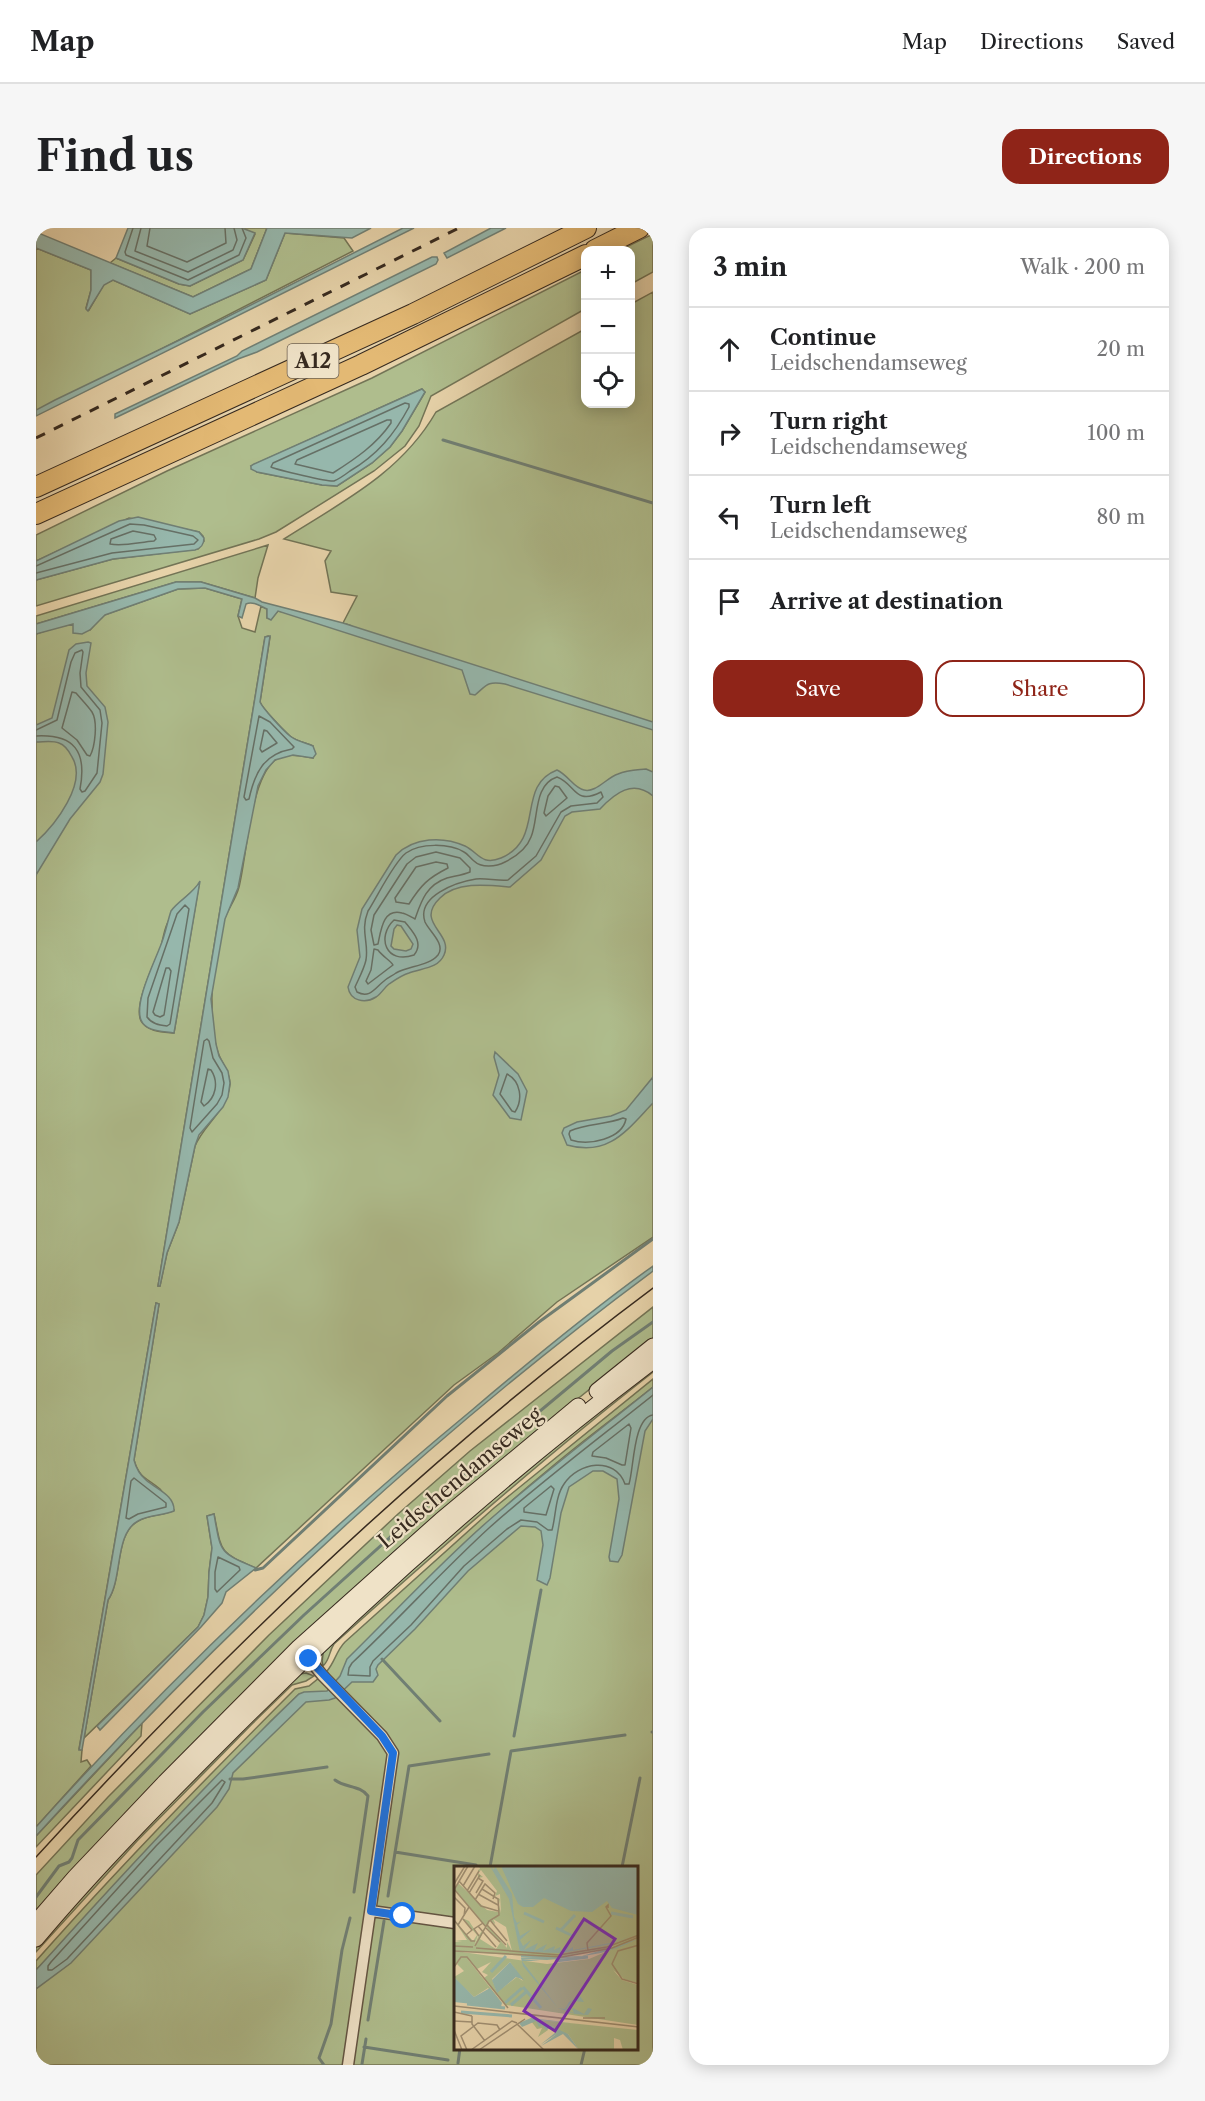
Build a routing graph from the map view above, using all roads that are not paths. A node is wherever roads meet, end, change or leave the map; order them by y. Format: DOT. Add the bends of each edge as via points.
graph roads {
  1 [pos="586,228"];
  2 [pos="639,228"];
  3 [pos="603,246"];
  4 [pos="581,257"];
  5 [pos="36,487"];
  6 [pos="36,514"];
  7 [pos="653,1346"];
  8 [pos="653,1361"];
  9 [pos="303,1652"];
  10 [pos="371,1911"];
  11 [pos="36,1922"];
  12 [pos="454,1923"];
  13 [pos="36,1939"];
  14 [pos="348,2065"];
  1 -- 5 [label="highway, A12" via="402,319"];
  2 -- 3 [label="highway"];
  4 -- 6 [label="highway, A12" via="344,373"];
  7 -- 9 [label="main road, Leidschendamseweg" via="441,1520"];
  8 -- 9 [label="main road, Leidschendamseweg" via="597,1403"];
  9 -- 10 [label="street" via="382,1736 393,1753"];
  9 -- 11 [label="main road, Leidschendamseweg" via="165,1782"];
  9 -- 13 [label="main road, Leidschendamseweg"];
  10 -- 12 [label="street"];
  10 -- 14 [label="street"];
}
